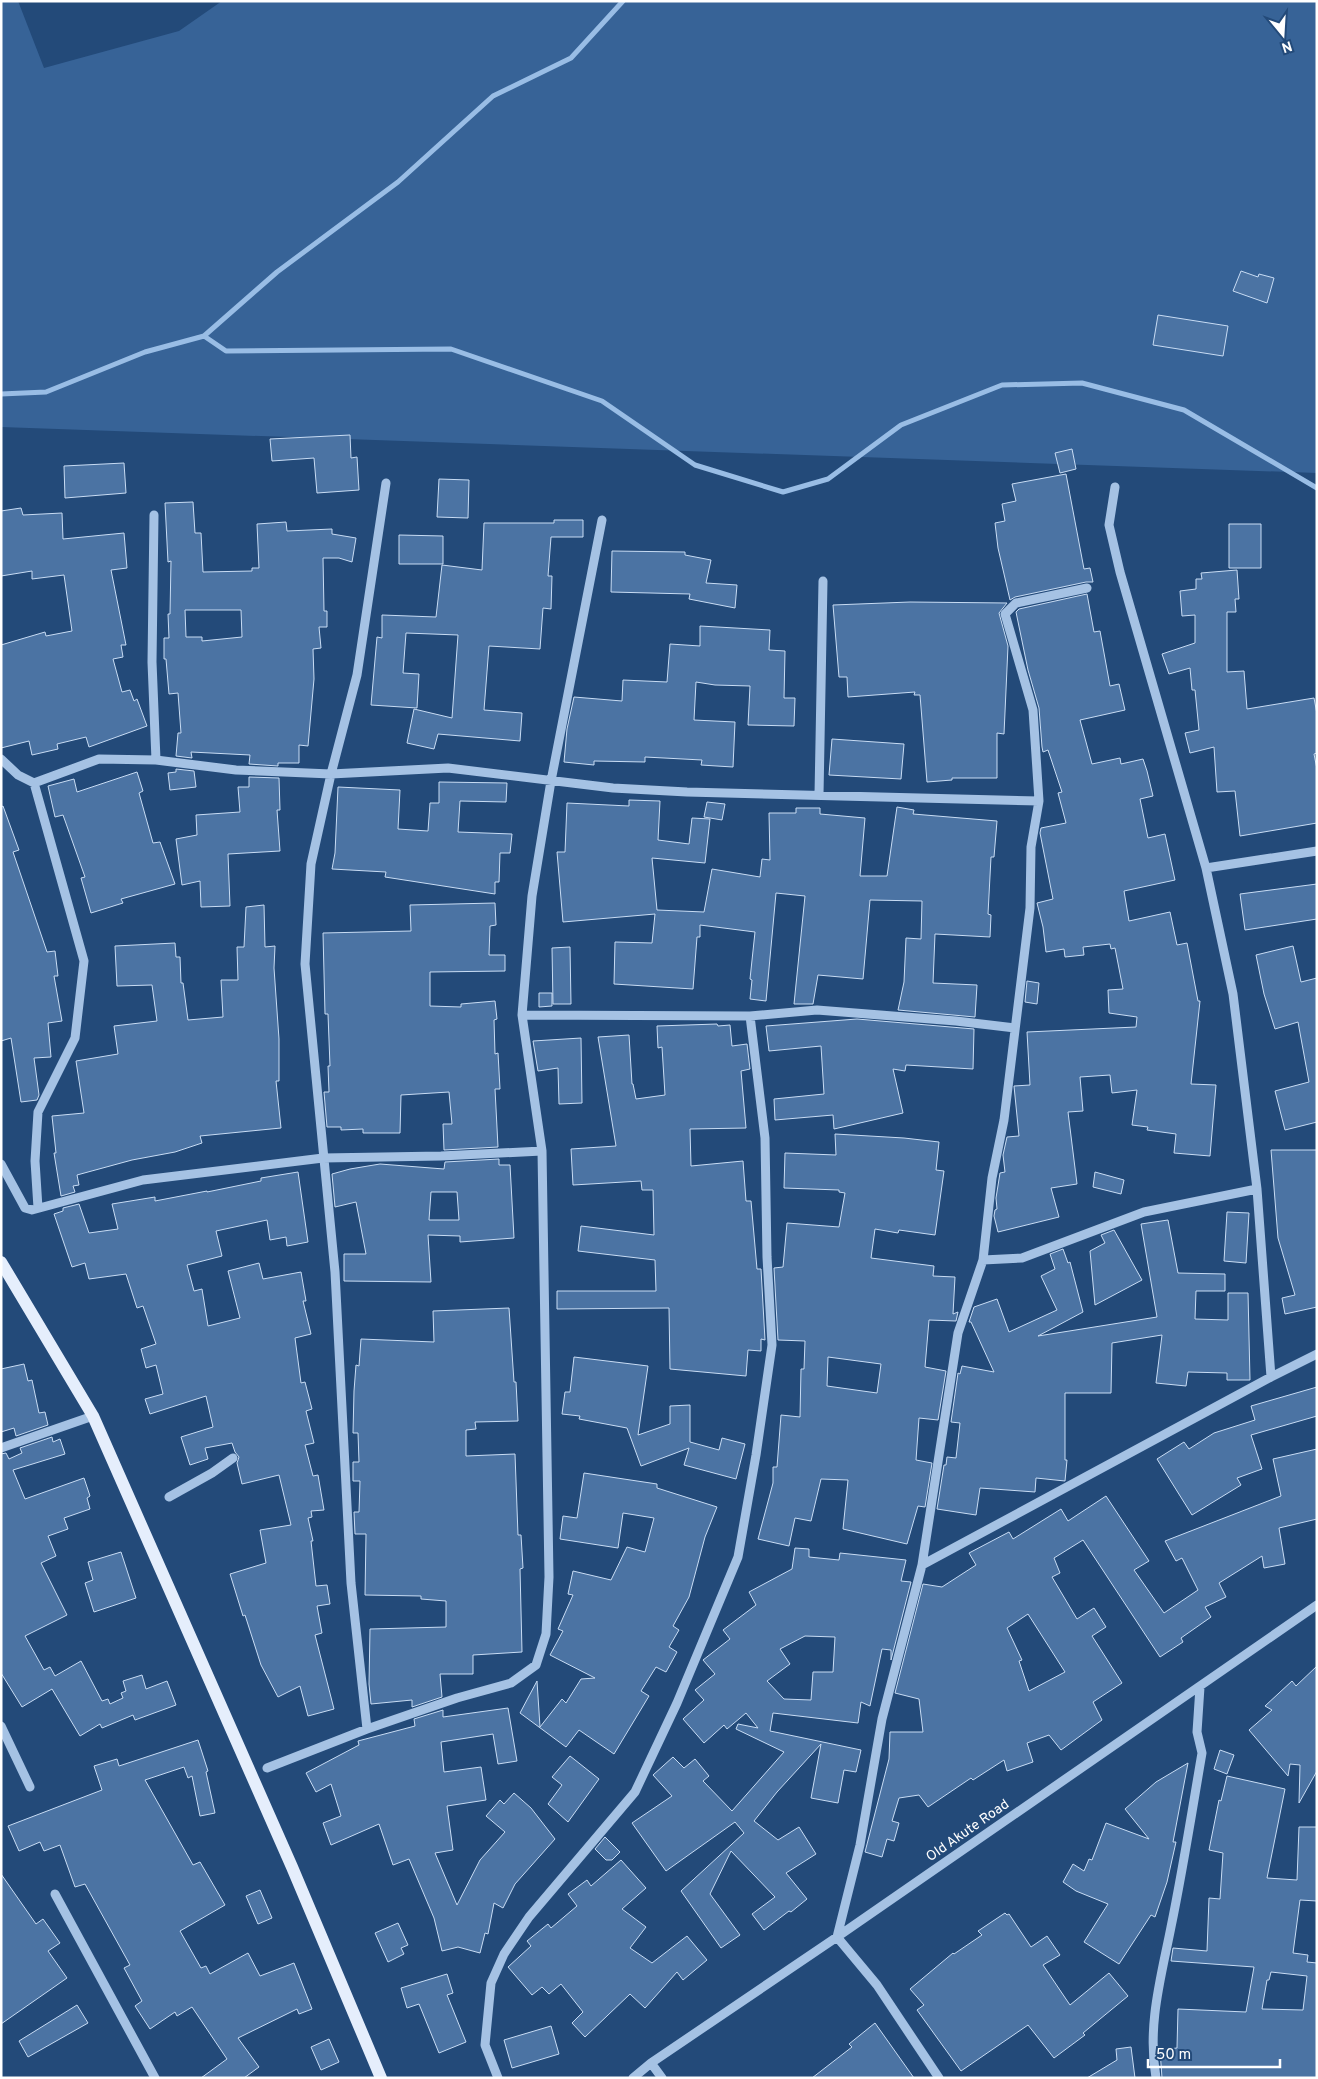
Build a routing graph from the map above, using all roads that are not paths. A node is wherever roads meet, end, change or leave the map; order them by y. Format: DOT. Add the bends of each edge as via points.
graph roads {
  1 [pos="386,483"];
  2 [pos="1115,488"];
  3 [pos="154,515"];
  4 [pos="602,520"];
  5 [pos="823,581"];
  6 [pos="1087,588"];
  7 [pos="1,760"];
  8 [pos="156,760"];
  9 [pos="331,774"];
  10 [pos="551,781"];
  11 [pos="34,783"];
  12 [pos="819,796"];
  13 [pos="1039,801"];
  14 [pos="1317,850"];
  15 [pos="1206,868"];
  16 [pos="522,1016"];
  17 [pos="750,1016"];
  18 [pos="1015,1028"];
  19 [pos="542,1151"];
  20 [pos="322,1158"];
  21 [pos="1,1164"];
  22 [pos="1257,1189"];
  23 [pos="38,1208"];
  24 [pos="983,1260"];
  25 [pos="1,1262"];
  26 [pos="1317,1354"];
  27 [pos="1271,1377"];
  28 [pos="93,1416"];
  29 [pos="1,1448"];
  30 [pos="233,1458"];
  31 [pos="169,1497"];
  32 [pos="922,1565"];
  33 [pos="1317,1605"];
  34 [pos="1200,1687"];
  35 [pos="1,1726"];
  36 [pos="367,1729"];
  37 [pos="267,1768"];
  38 [pos="30,1787"];
  39 [pos="55,1894"];
  40 [pos="837,1937"];
  41 [pos="651,2063"];
  42 [pos="155,2078"];
  43 [pos="381,2078"];
  44 [pos="498,2078"];
  45 [pos="633,2078"];
  46 [pos="662,2078"];
  47 [pos="939,2078"];
  48 [pos="1156,2078"];
  1 -- 9 [label="street" via="357,675"];
  2 -- 15 [label="street" via="1109,526 1120,572"];
  3 -- 8 [label="street" via="152,662"];
  4 -- 10 [label="street"];
  5 -- 12 [label="street"];
  6 -- 13 [label="street" via="1016,603 1006,614 1033,710"];
  7 -- 11 [label="street" via="18,775"];
  8 -- 9 [label="street" via="236,770"];
  8 -- 11 [label="street" via="99,760"];
  9 -- 10 [label="street" via="448,768"];
  9 -- 20 [label="street" via="311,864 305,964"];
  10 -- 12 [label="street" via="613,788"];
  10 -- 16 [label="street" via="532,896"];
  11 -- 23 [label="street" via="84,961 75,1038 38,1112 35,1161"];
  12 -- 13 [label="street"];
  13 -- 18 [label="street" via="1031,847 1030,908"];
  14 -- 15 [label="street"];
  15 -- 22 [label="street" via="1234,994"];
  16 -- 17 [label="street"];
  16 -- 19 [label="street"];
  17 -- 18 [label="street" via="817,1010"];
  17 -- 44 [label="street" via="765,1138 772,1345 738,1557 635,1792 529,1916 504,1954 491,1983 485,2045"];
  18 -- 24 [label="street"];
  19 -- 20 [label="street"];
  19 -- 36 [label="street" via="549,1577 546,1634 536,1665 511,1683"];
  20 -- 23 [label="street" via="143,1180"];
  20 -- 36 [label="street" via="335,1272 351,1583"];
  21 -- 23 [label="street" via="25,1208"];
  22 -- 24 [label="street" via="1144,1212 1022,1258"];
  22 -- 27 [label="street"];
  24 -- 32 [label="street" via="958,1333"];
  25 -- 28 [label="main road"];
  26 -- 27 [label="street"];
  27 -- 32 [label="street"];
  28 -- 29 [label="street"];
  28 -- 43 [label="main road" via="292,1867"];
  30 -- 31 [label="street"];
  32 -- 40 [label="street" via="882,1719 860,1845"];
  33 -- 34 [label="street, Old Akute Road"];
  34 -- 40 [label="street, Old Akute Road"];
  34 -- 48 [label="street" via="1197,1732 1202,1753 1172,1926 1155,2000 1152,2056"];
  35 -- 38 [label="street"];
  36 -- 37 [label="street"];
  39 -- 42 [label="street"];
  40 -- 41 [label="street, Old Akute Road"];
  40 -- 47 [label="street" via="877,1984"];
  41 -- 45 [label="street, Old Akute Road"];
  41 -- 46 [label="street"];
}
